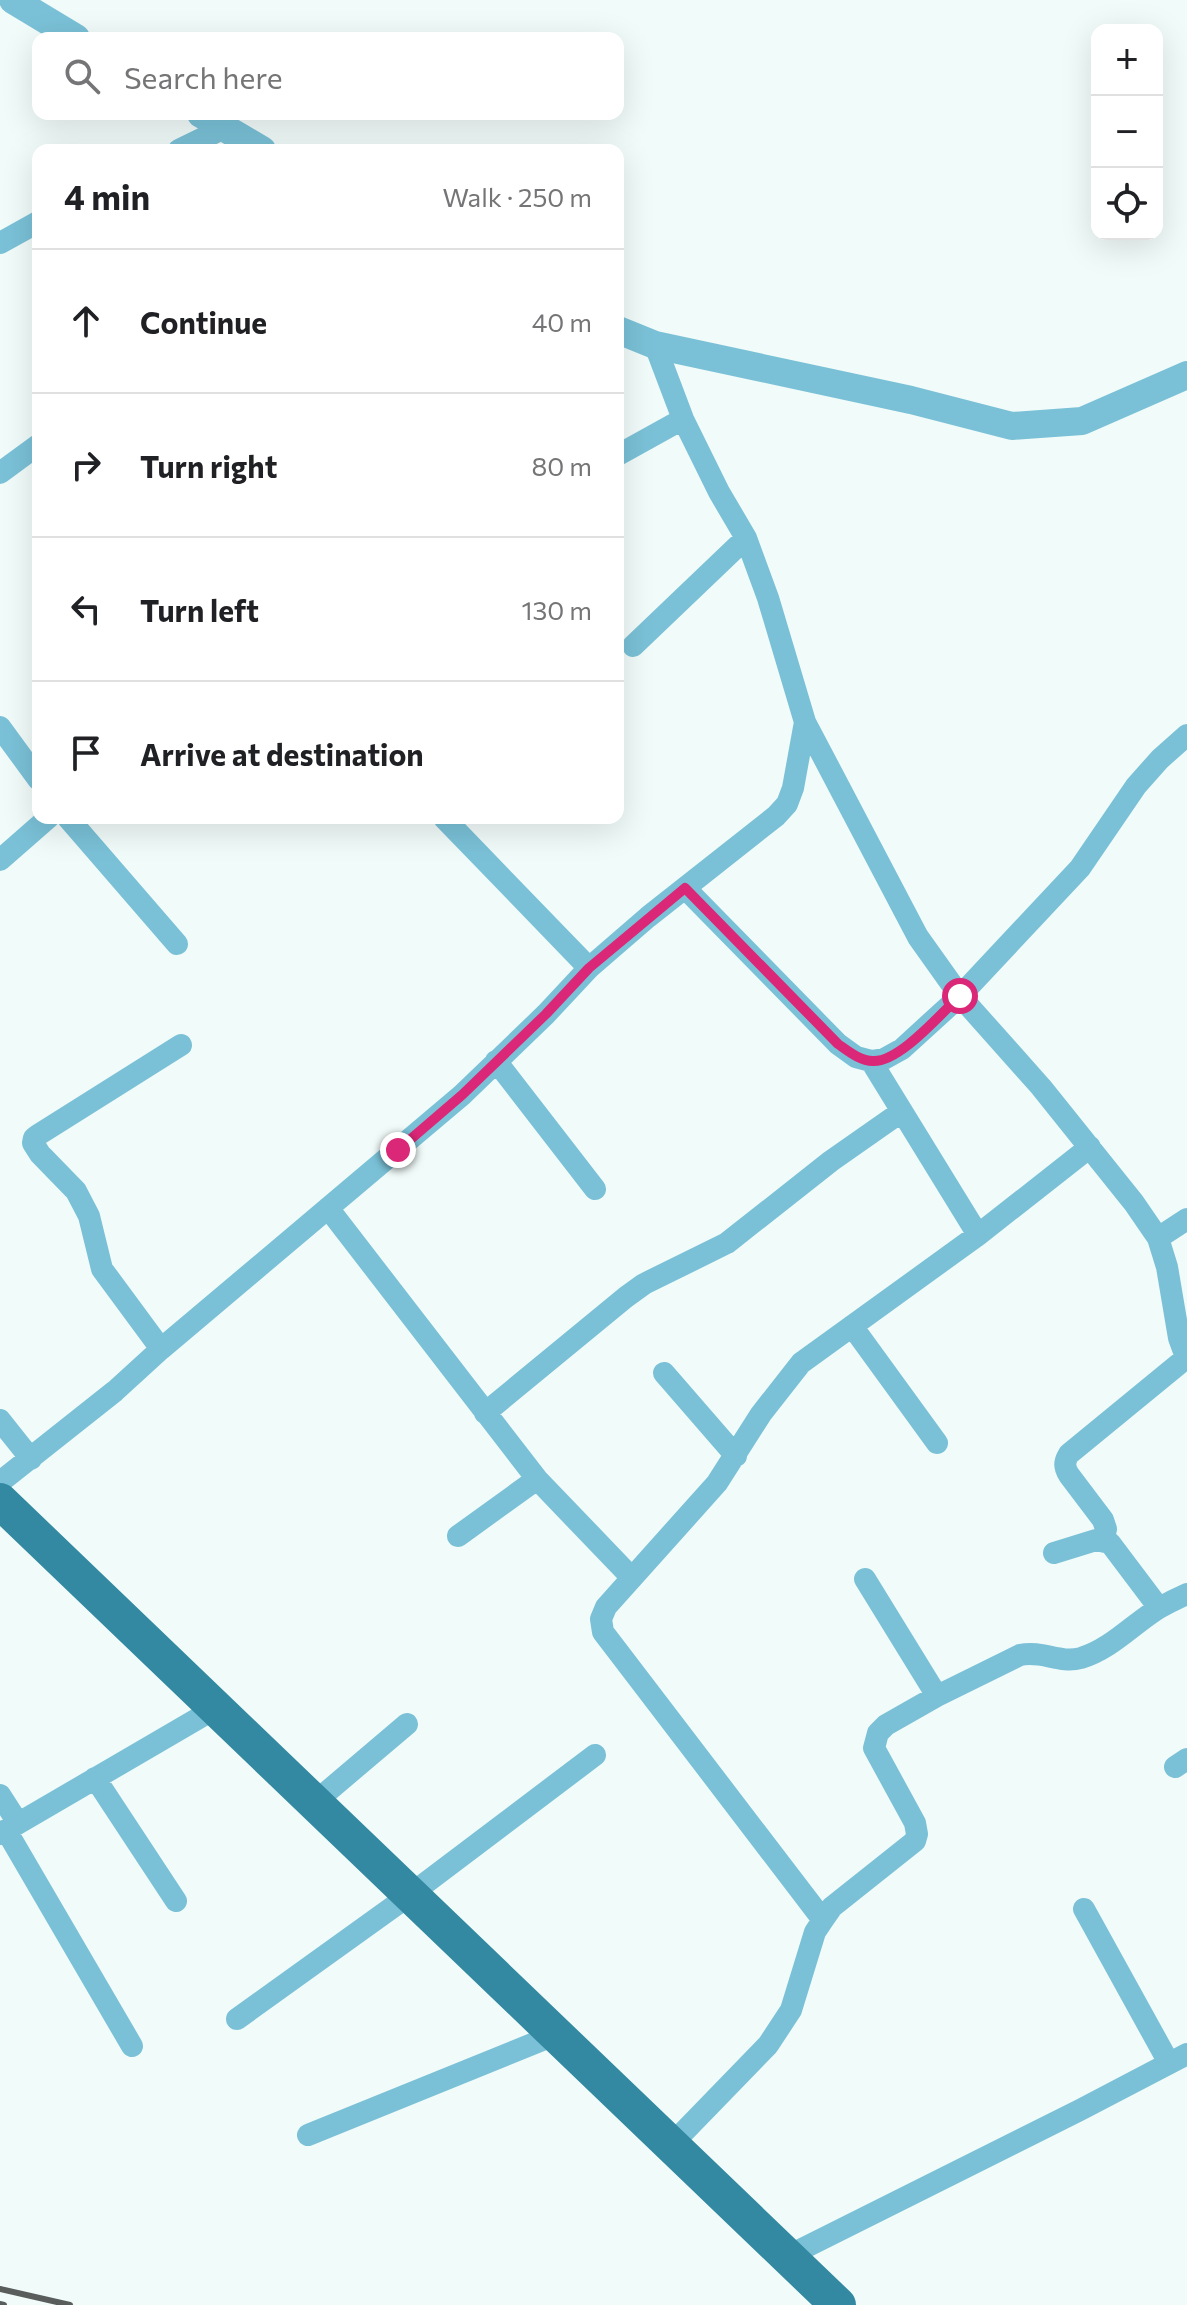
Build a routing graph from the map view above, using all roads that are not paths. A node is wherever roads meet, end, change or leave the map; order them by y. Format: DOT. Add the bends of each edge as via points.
graph roads {
  1 [pos="13,0"];
  2 [pos="66,32"];
  3 [pos="213,121"];
  4 [pos="186,144"];
  5 [pos="249,144"];
  6 [pos="32,225"];
  7 [pos="0,243"];
  8 [pos="624,332"];
  9 [pos="655,345"];
  10 [pos="1187,375"];
  11 [pos="683,419"];
  12 [pos="32,449"];
  13 [pos="624,452"];
  14 [pos="0,473"];
  15 [pos="746,538"];
  16 [pos="633,646"];
  17 [pos="805,722"];
  18 [pos="0,727"];
  19 [pos="1187,735"];
  20 [pos="32,771"];
  21 [pos="41,824"];
  22 [pos="73,824"];
  23 [pos="450,824"];
  24 [pos="0,860"];
  25 [pos="685,888"];
  26 [pos="177,944"];
  27 [pos="589,968"];
  28 [pos="960,996"];
  29 [pos="181,1045"];
  30 [pos="496,1061"];
  31 [pos="871,1061"];
  32 [pos="901,1112"];
  33 [pos="1090,1147"];
  34 [pos="595,1189"];
  35 [pos="328,1208"];
  36 [pos="1187,1219"];
  37 [pos="978,1235"];
  38 [pos="1158,1238"];
  39 [pos="852,1326"];
  40 [pos="1185,1347"];
  41 [pos="161,1349"];
  42 [pos="664,1373"];
  43 [pos="485,1413"];
  44 [pos="0,1420"];
  45 [pos="937,1443"];
  46 [pos="736,1456"];
  47 [pos="31,1459"];
  48 [pos="537,1479"];
  49 [pos="0,1482"];
  50 [pos="0,1501"];
  51 [pos="458,1536"];
  52 [pos="1103,1540"];
  53 [pos="1054,1553"];
  54 [pos="632,1578"];
  55 [pos="865,1579"];
  56 [pos="1187,1594"];
  57 [pos="1159,1608"];
  58 [pos="937,1696"];
  59 [pos="216,1708"];
  60 [pos="407,1724"];
  61 [pos="595,1755"];
  62 [pos="95,1778"];
  63 [pos="0,1795"];
  64 [pos="315,1802"];
  65 [pos="8,1829"];
  66 [pos="411,1894"];
  67 [pos="176,1901"];
  68 [pos="1084,1909"];
  69 [pos="823,1920"];
  70 [pos="237,2019"];
  71 [pos="557,2034"];
  72 [pos="132,2046"];
  73 [pos="1178,2058"];
  74 [pos="308,2135"];
  75 [pos="671,2145"];
  76 [pos="788,2256"];
  77 [pos="838,2305"];
  1 -- 2 [label="street"];
  3 -- 4 [label="street"];
  3 -- 5 [label="street"];
  6 -- 7 [label="street"];
  8 -- 9 [label="street"];
  9 -- 10 [label="street" via="1012,426 1082,421"];
  9 -- 11 [label="street"];
  11 -- 13 [label="street"];
  11 -- 15 [label="street"];
  12 -- 14 [label="street"];
  15 -- 16 [label="street"];
  15 -- 17 [label="street"];
  17 -- 25 [label="street" via="787,804"];
  17 -- 28 [label="street" via="912,926"];
  18 -- 20 [label="street"];
  19 -- 28 [label="street" via="1136,786 1080,868"];
  21 -- 24 [label="street"];
  22 -- 26 [label="street"];
  23 -- 27 [label="street"];
  25 -- 27 [label="street"];
  25 -- 31 [label="street" via="838,1044"];
  27 -- 30 [label="street"];
  28 -- 31 [label="street" via="902,1049"];
  28 -- 33 [label="street"];
  29 -- 41 [label="street" via="33,1143 84,1203 102,1269"];
  30 -- 34 [label="street"];
  30 -- 35 [label="street"];
  31 -- 32 [label="street"];
  32 -- 37 [label="street"];
  32 -- 43 [label="street" via="727,1243 626,1297"];
  33 -- 37 [label="street"];
  33 -- 38 [label="street"];
  35 -- 41 [label="street"];
  35 -- 43 [label="street"];
  36 -- 38 [label="street"];
  37 -- 39 [label="street"];
  38 -- 40 [label="street"];
  39 -- 45 [label="street"];
  39 -- 46 [label="street" via="788,1377"];
  40 -- 52 [label="street" via="1065,1461 1069,1475 1103,1520"];
  41 -- 47 [label="street"];
  42 -- 46 [label="street"];
  43 -- 48 [label="street"];
  44 -- 47 [label="street"];
  46 -- 54 [label="street"];
  47 -- 49 [label="street"];
  48 -- 51 [label="street"];
  48 -- 54 [label="street"];
  50 -- 59 [label="main road"];
  52 -- 53 [label="street"];
  52 -- 57 [label="street" via="1117,1549"];
  54 -- 69 [label="street" via="606,1607 603,1632"];
  55 -- 58 [label="street"];
  56 -- 57 [label="street"];
  57 -- 58 [label="street" via="1088,1655 1064,1660 1032,1652 1020,1655"];
  58 -- 69 [label="street" via="886,1725 875,1741 915,1823 915,1841"];
  59 -- 62 [label="street"];
  59 -- 64 [label="main road"];
  60 -- 64 [label="street"];
  61 -- 66 [label="street"];
  62 -- 65 [label="street"];
  62 -- 67 [label="street"];
  63 -- 65 [label="street"];
  64 -- 66 [label="main road"];
  65 -- 72 [label="street"];
  66 -- 70 [label="street"];
  66 -- 71 [label="main road"];
  68 -- 73 [label="street"];
  69 -- 75 [label="street" via="780,2029"];
  71 -- 74 [label="street"];
  71 -- 75 [label="main road"];
  73 -- 76 [label="street"];
  75 -- 76 [label="main road"];
  76 -- 77 [label="main road"];
}
